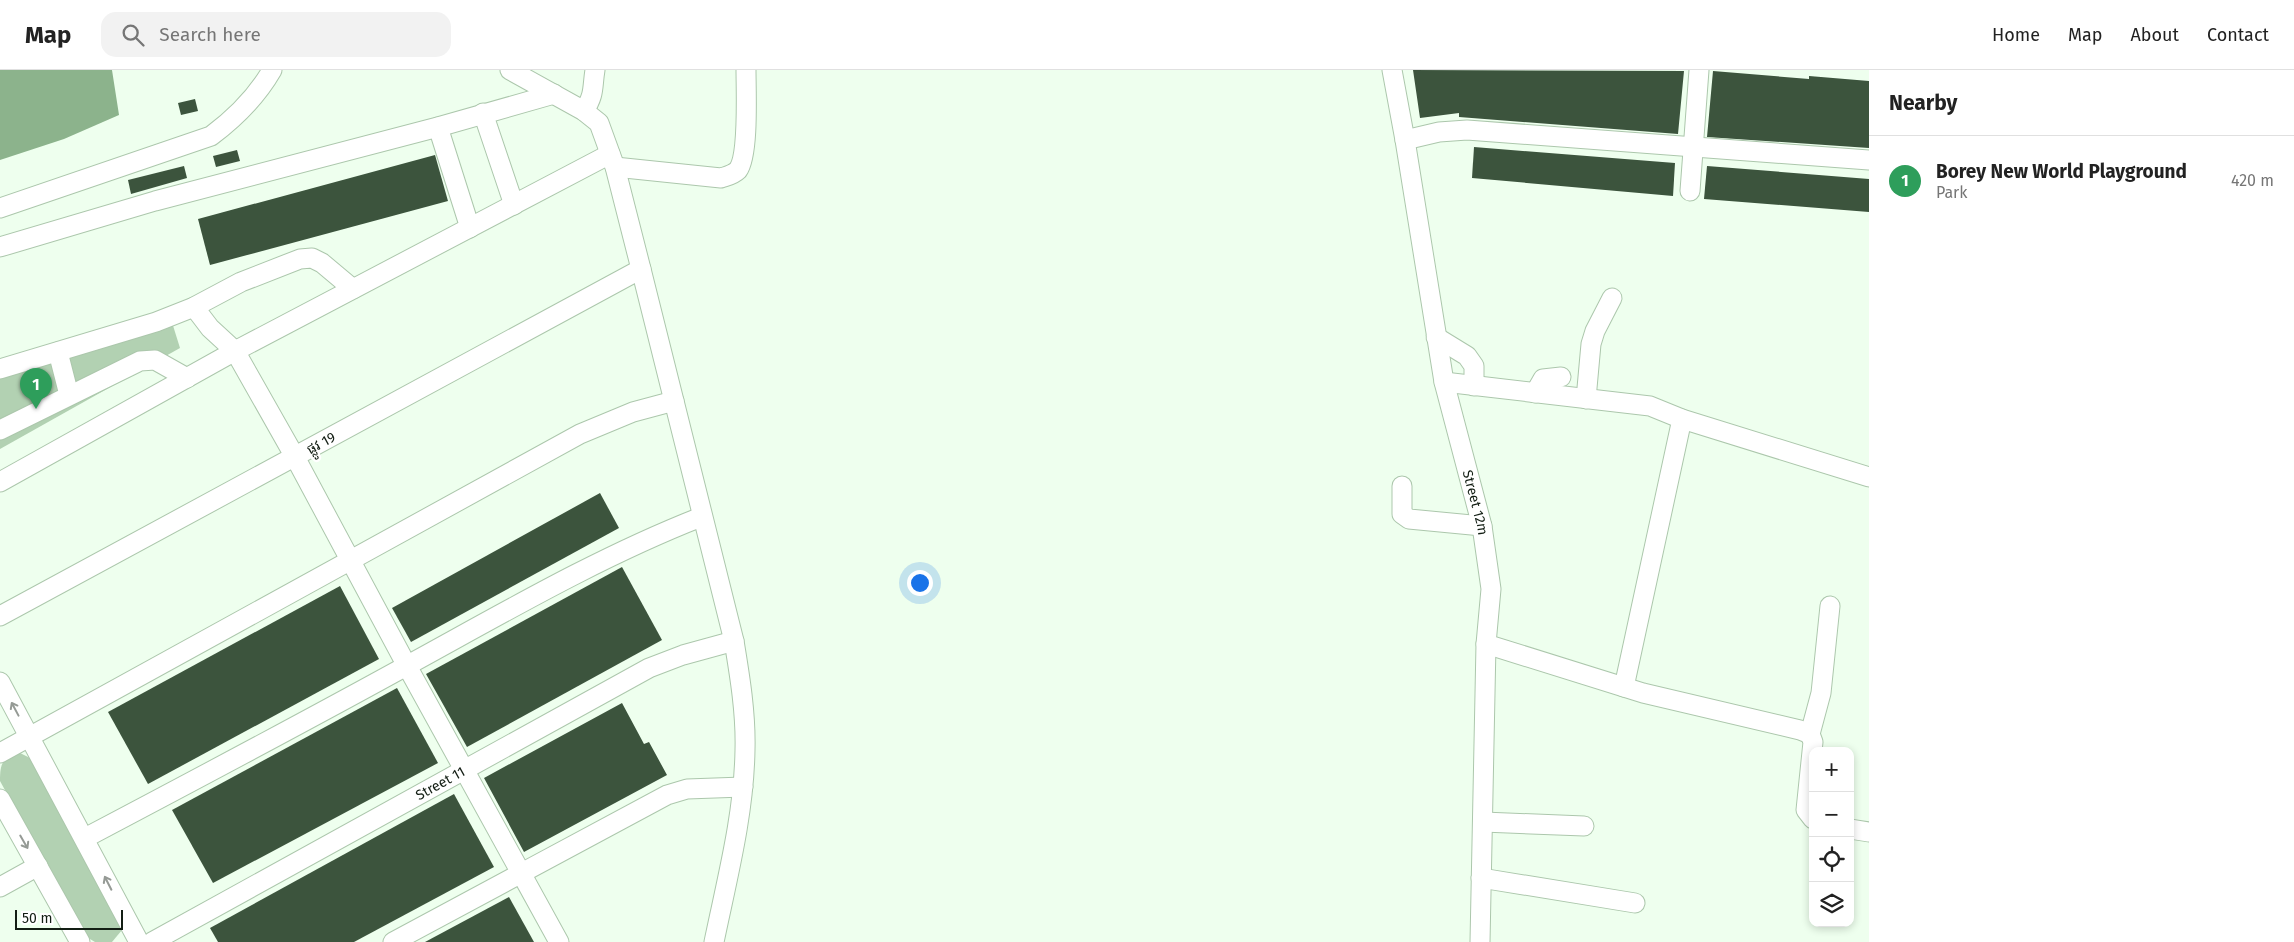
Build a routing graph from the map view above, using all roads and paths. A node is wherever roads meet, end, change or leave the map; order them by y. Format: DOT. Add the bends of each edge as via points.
graph roads {
  1 [pos="272,70"];
  2 [pos="510,70"];
  3 [pos="595,70"];
  4 [pos="746,70"];
  5 [pos="1392,70"];
  6 [pos="1699,70"];
  7 [pos="554,94"];
  8 [pos="584,111"];
  9 [pos="483,113"];
  10 [pos="438,127"];
  11 [pos="1405,140"];
  12 [pos="1693,147"];
  13 [pos="1869,160"];
  14 [pos="612,161"];
  15 [pos="1690,190"];
  16 [pos="514,205"];
  17 [pos="0,208"];
  18 [pos="470,228"];
  19 [pos="0,247"];
  20 [pos="641,269"];
  21 [pos="353,289"];
  22 [pos="1612,298"];
  23 [pos="194,307"];
  24 [pos="1436,337"];
  25 [pos="235,351"];
  26 [pos="58,352"];
  27 [pos="0,370"];
  28 [pos="1561,377"];
  29 [pos="187,378"];
  30 [pos="1444,382"];
  31 [pos="1474,386"];
  32 [pos="1535,393"];
  33 [pos="69,395"];
  34 [pos="1586,399"];
  35 [pos="674,401"];
  36 [pos="1682,418"];
  37 [pos="0,430"];
  38 [pos="295,457"];
  39 [pos="1869,477"];
  40 [pos="0,482"];
  41 [pos="1402,486"];
  42 [pos="701,516"];
  43 [pos="1482,526"];
  44 [pos="351,561"];
  45 [pos="1830,606"];
  46 [pos="0,616"];
  47 [pos="734,641"];
  48 [pos="1486,644"];
  49 [pos="407,666"];
  50 [pos="0,682"];
  51 [pos="1624,687"];
  52 [pos="1810,734"];
  53 [pos="29,737"];
  54 [pos="0,753"];
  55 [pos="464,769"];
  56 [pos="743,787"];
  57 [pos="0,799"];
  58 [pos="1809,814"];
  59 [pos="1483,822"];
  60 [pos="1584,826"];
  61 [pos="1854,830"];
  62 [pos="1869,832"];
  63 [pos="85,838"];
  64 [pos="38,866"];
  65 [pos="521,873"];
  66 [pos="1481,878"];
  67 [pos="0,887"];
  68 [pos="1635,903"];
  69 [pos="80,942"];
  70 [pos="139,942"];
  71 [pos="152,942"];
  72 [pos="393,942"];
  73 [pos="559,942"];
  74 [pos="714,942"];
  75 [pos="1480,942"];
  1 -- 17 [label="street" via="232,121 211,136"];
  2 -- 7 [label="street"];
  3 -- 8 [label="street" via="592,99"];
  4 -- 14 [label="street" via="744,153 737,170 721,178"];
  5 -- 11 [label="street, Street 12m"];
  6 -- 12 [label="street"];
  7 -- 8 [label="street"];
  7 -- 9 [label="street"];
  8 -- 14 [label="street" via="599,123"];
  9 -- 10 [label="street"];
  9 -- 16 [label="street"];
  10 -- 18 [label="street"];
  10 -- 19 [label="street" via="155,200"];
  11 -- 12 [label="street" via="1467,130"];
  11 -- 24 [label="street, Street 12m"];
  12 -- 13 [label="street"];
  12 -- 15 [label="street"];
  14 -- 16 [label="street"];
  14 -- 20 [label="street"];
  16 -- 18 [label="street"];
  18 -- 21 [label="street"];
  20 -- 35 [label="street"];
  20 -- 38 [label="street, ផ្លូវ 19"];
  21 -- 23 [label="street" via="322,263 312,258 300,259 241,282"];
  21 -- 25 [label="street"];
  22 -- 34 [label="street" via="1594,331"];
  23 -- 25 [label="street" via="210,328"];
  23 -- 26 [label="street"];
  24 -- 30 [label="street, Street 12m"];
  24 -- 31 [label="street" via="1466,356 1474,366"];
  25 -- 29 [label="street"];
  25 -- 38 [label="street"];
  26 -- 27 [label="street"];
  26 -- 33 [label="street"];
  28 -- 32 [label="street" via="1543,379"];
  29 -- 33 [label="street" via="155,360 140,361"];
  29 -- 40 [label="street"];
  30 -- 31 [label="street"];
  30 -- 43 [label="street, Street 12m"];
  31 -- 32 [label="street"];
  32 -- 34 [label="street"];
  33 -- 37 [label="street"];
  34 -- 36 [label="street" via="1650,406"];
  35 -- 42 [label="street"];
  35 -- 44 [label="street" via="632,412 580,434"];
  36 -- 39 [label="street"];
  36 -- 51 [label="street"];
  38 -- 44 [label="street"];
  38 -- 46 [label="street, ផ្លូវ 19"];
  41 -- 43 [label="street" via="1402,514 1409,519"];
  42 -- 47 [label="street"];
  42 -- 49 [label="street" via="569,576"];
  43 -- 48 [label="street, Street 12m" via="1491,590"];
  44 -- 49 [label="street"];
  44 -- 53 [label="street"];
  45 -- 52 [label="street" via="1821,692"];
  47 -- 55 [label="street, Street 11" via="649,668"];
  47 -- 56 [label="street" via="745,740"];
  48 -- 51 [label="street"];
  48 -- 59 [label="street, Street 12m"];
  49 -- 55 [label="street"];
  49 -- 63 [label="street"];
  53 -- 50 [label="street, one-way"];
  51 -- 52 [label="street"];
  52 -- 58 [label="street" via="1813,742 1806,810"];
  53 -- 54 [label="street"];
  53 -- 63 [label="street"];
  55 -- 65 [label="street"];
  55 -- 71 [label="street, Street 11"];
  56 -- 65 [label="street" via="687,789 667,795"];
  56 -- 74 [label="street"];
  57 -- 64 [label="street, one-way"];
  59 -- 60 [label="street"];
  59 -- 66 [label="street, Street 12m"];
  61 -- 62 [label="street"];
  70 -- 63 [label="street, one-way"];
  64 -- 67 [label="street"];
  64 -- 69 [label="street"];
  65 -- 72 [label="street"];
  65 -- 73 [label="street"];
  66 -- 68 [label="street"];
  66 -- 75 [label="street, Street 12m"];
}
